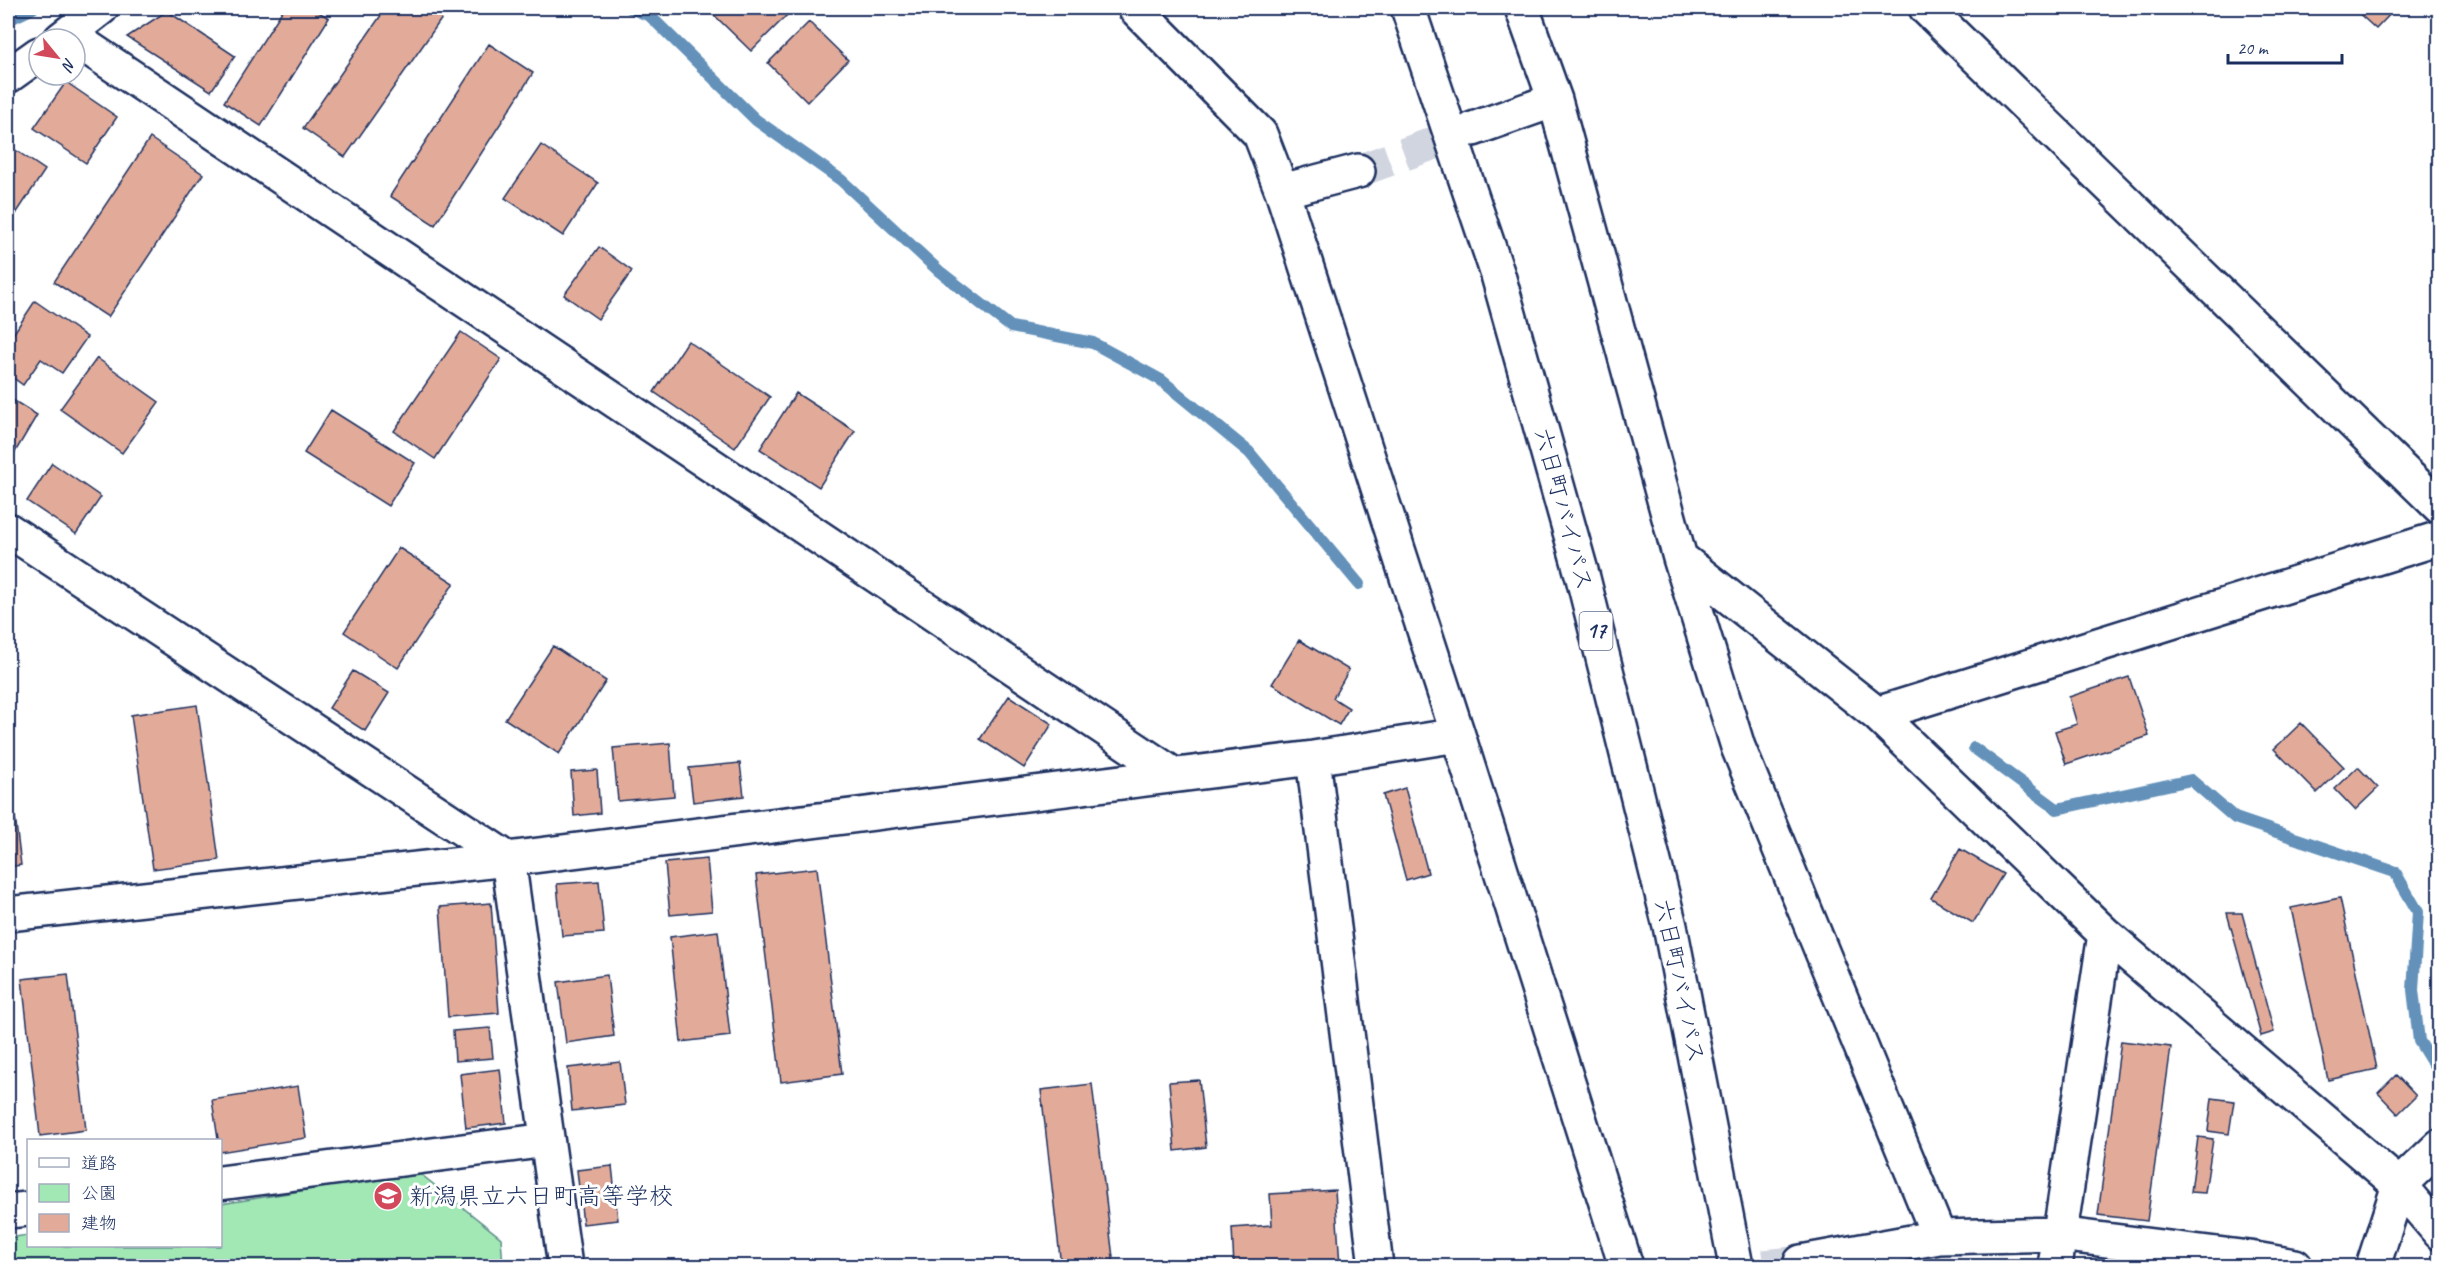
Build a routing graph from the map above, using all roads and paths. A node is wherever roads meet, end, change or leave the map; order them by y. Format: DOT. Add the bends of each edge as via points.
graph roads {
  1 [pos="101,8"];
  2 [pos="1135,8"];
  3 [pos="1408,8"];
  4 [pos="1522,8"];
  5 [pos="1926,8"];
  6 [pos="81,27"];
  7 [pos="87,49"];
  8 [pos="27,63"];
  9 [pos="8,76"];
  10 [pos="1556,100"];
  11 [pos="1473,129"];
  12 [pos="1358,171"];
  13 [pos="1282,191"];
  14 [pos="2439,507"];
  15 [pos="8,530"];
  16 [pos="2439,538"];
  17 [pos="1680,558"];
  18 [pos="1877,714"];
  19 [pos="1458,735"];
  20 [pos="1314,758"];
  21 [pos="1174,775"];
  22 [pos="508,859"];
  23 [pos="8,914"];
  24 [pos="2105,934"];
  25 [pos="547,1140"];
  26 [pos="2439,1146"];
  27 [pos="222,1183"];
  28 [pos="2399,1185"];
  29 [pos="27,1209"];
  30 [pos="8,1211"];
  31 [pos="2439,1233"];
  32 [pos="2058,1234"];
  33 [pos="1940,1237"];
  34 [pos="1801,1262"];
  35 [pos="565,1266"];
  36 [pos="1376,1266"];
  37 [pos="1626,1266"];
  38 [pos="1736,1266"];
  39 [pos="2055,1266"];
  40 [pos="2295,1266"];
  41 [pos="2373,1266"];
  1 -- 6 [label="main road"];
  2 -- 13 [label="main road" via="1260,134"];
  3 -- 38 [label="main road, 六日町バイパス / 17" via="1498,275 1583,578 1670,926"];
  4 -- 10 [label="main road"];
  5 -- 14 [label="main road"];
  7 -- 21 [label="main road"];
  8 -- 9 [label="main road"];
  10 -- 11 [label="main road"];
  10 -- 17 [label="main road"];
  12 -- 13 [label="main road"];
  13 -- 19 [label="main road"];
  15 -- 22 [label="main road"];
  16 -- 18 [label="main road"];
  17 -- 18 [label="main road"];
  17 -- 33 [label="main road" via="1738,747"];
  18 -- 24 [label="main road"];
  19 -- 20 [label="main road"];
  19 -- 37 [label="main road"];
  20 -- 21 [label="main road"];
  20 -- 36 [label="main road"];
  21 -- 22 [label="main road"];
  22 -- 23 [label="main road"];
  22 -- 25 [label="main road"];
  24 -- 28 [label="main road"];
  24 -- 32 [label="main road"];
  25 -- 27 [label="main road"];
  25 -- 35 [label="main road"];
  26 -- 28 [label="main road"];
  28 -- 31 [label="main road"];
  28 -- 41 [label="main road"];
  29 -- 30 [label="main road"];
  32 -- 33 [label="main road"];
  32 -- 39 [label="main road"];
  32 -- 40 [label="main road"];
  33 -- 34 [label="main road"];
}
